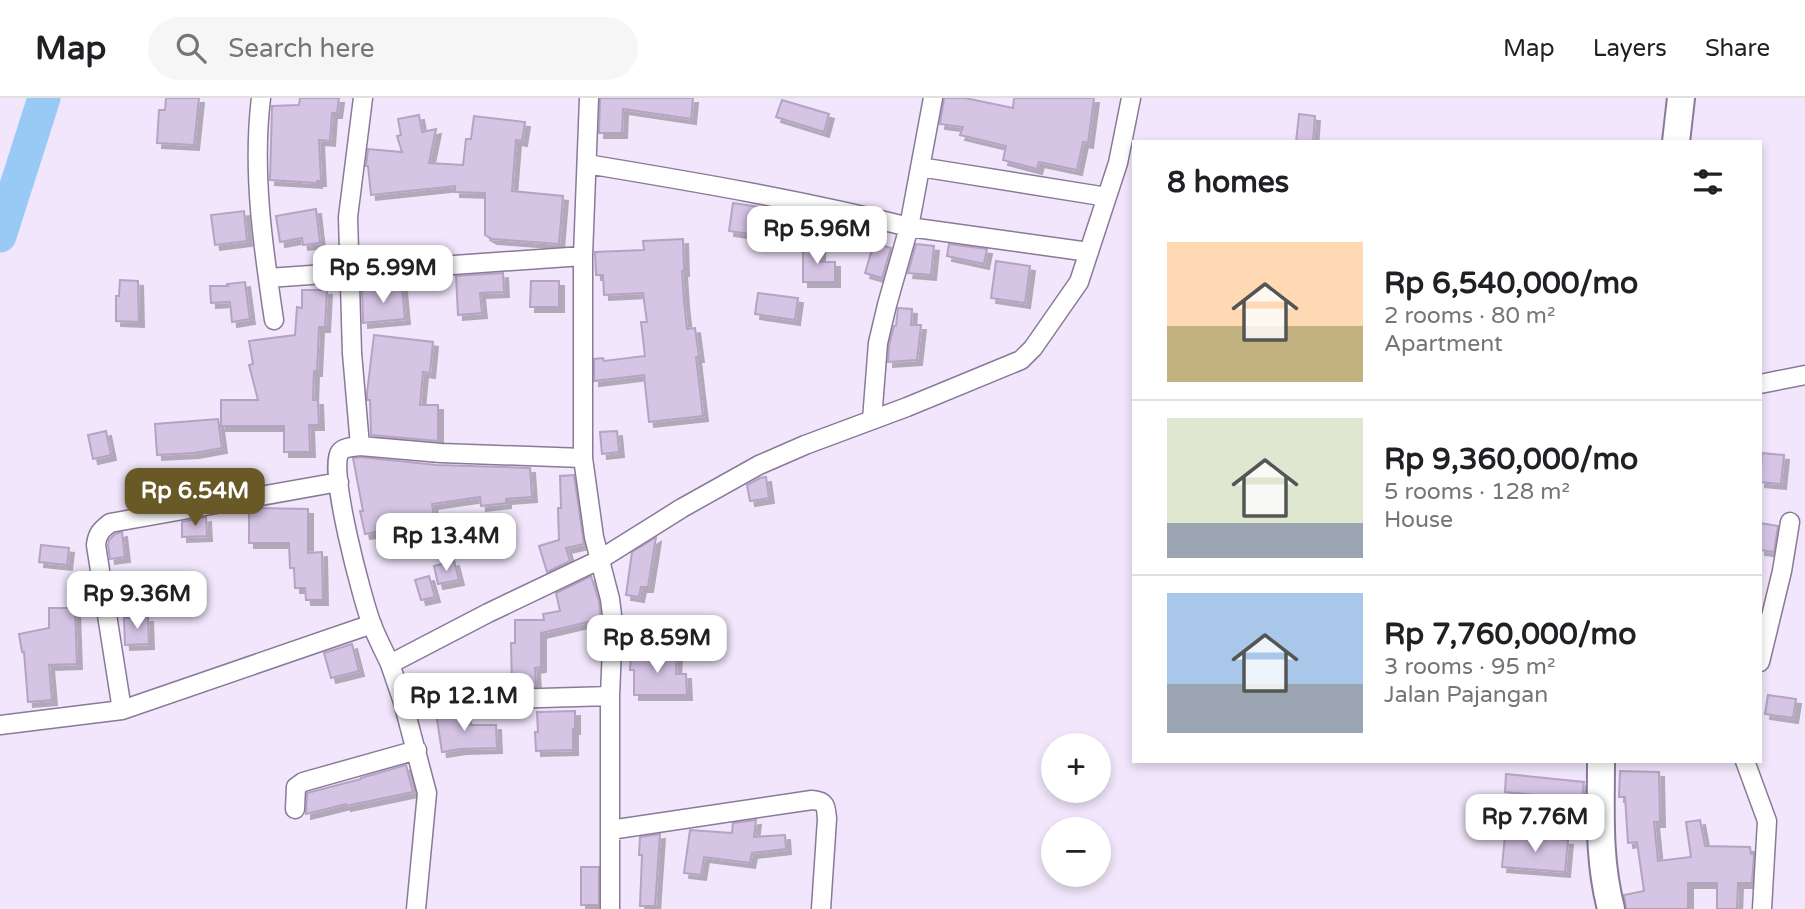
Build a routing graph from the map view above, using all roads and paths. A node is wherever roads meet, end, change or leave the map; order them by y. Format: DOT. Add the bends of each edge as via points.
graph roads {
  1 [pos="261,98"];
  2 [pos="363,98"];
  3 [pos="589,98"];
  4 [pos="933,98"];
  5 [pos="1131,98"];
  6 [pos="1681,98"];
  7 [pos="1675,140"];
  8 [pos="587,164"];
  9 [pos="920,167"];
  10 [pos="1107,197"];
  11 [pos="909,226"];
  12 [pos="1089,252"];
  13 [pos="583,256"];
  14 [pos="348,272"];
  15 [pos="268,278"];
  16 [pos="274,320"];
  17 [pos="1805,376"];
  18 [pos="1762,384"];
  19 [pos="872,420"];
  20 [pos="360,446"];
  21 [pos="583,458"];
  22 [pos="339,482"];
  23 [pos="1790,523"];
  24 [pos="599,560"];
  25 [pos="372,624"];
  26 [pos="1762,654"];
  27 [pos="390,664"];
  28 [pos="610,696"];
  29 [pos="403,702"];
  30 [pos="122,710"];
  31 [pos="0,725"];
  32 [pos="417,750"];
  33 [pos="1601,763"];
  34 [pos="1746,763"];
  35 [pos="295,809"];
  36 [pos="610,830"];
  37 [pos="416,909"];
  38 [pos="610,909"];
  39 [pos="821,909"];
  40 [pos="1611,909"];
  41 [pos="1762,909"];
  1 -- 15 [label="street" via="258,171"];
  2 -- 14 [label="street" via="348,217"];
  3 -- 8 [label="street"];
  4 -- 9 [label="street"];
  5 -- 10 [label="street"];
  6 -- 7 [label="main road"];
  8 -- 11 [label="street"];
  8 -- 13 [label="street"];
  9 -- 10 [label="street"];
  9 -- 11 [label="street"];
  10 -- 12 [label="street"];
  11 -- 12 [label="street"];
  11 -- 19 [label="street" via="878,343"];
  12 -- 19 [label="street" via="1079,282 1021,360"];
  13 -- 14 [label="street"];
  13 -- 21 [label="street"];
  14 -- 15 [label="street"];
  14 -- 20 [label="street"];
  15 -- 16 [label="street"];
  17 -- 18 [label="street"];
  19 -- 24 [label="street" via="759,466"];
  20 -- 21 [label="street"];
  20 -- 22 [label="street" via="339,454"];
  21 -- 24 [label="street"];
  22 -- 25 [label="street" via="356,571"];
  22 -- 30 [label="street" via="110,523 101,530 96,545"];
  23 -- 26 [label="street"];
  24 -- 27 [label="street"];
  24 -- 28 [label="street" via="613,623"];
  25 -- 27 [label="street"];
  25 -- 30 [label="street"];
  27 -- 29 [label="street"];
  28 -- 29 [label="street"];
  28 -- 36 [label="street"];
  29 -- 32 [label="street"];
  30 -- 31 [label="street"];
  32 -- 35 [label="street" via="303,782 296,787"];
  32 -- 37 [label="street" via="428,800"];
  33 -- 40 [label="main road" via="1601,850"];
  34 -- 41 [label="street" via="1767,821"];
  36 -- 38 [label="street"];
  36 -- 39 [label="street" via="820,800 827,819"];
}
